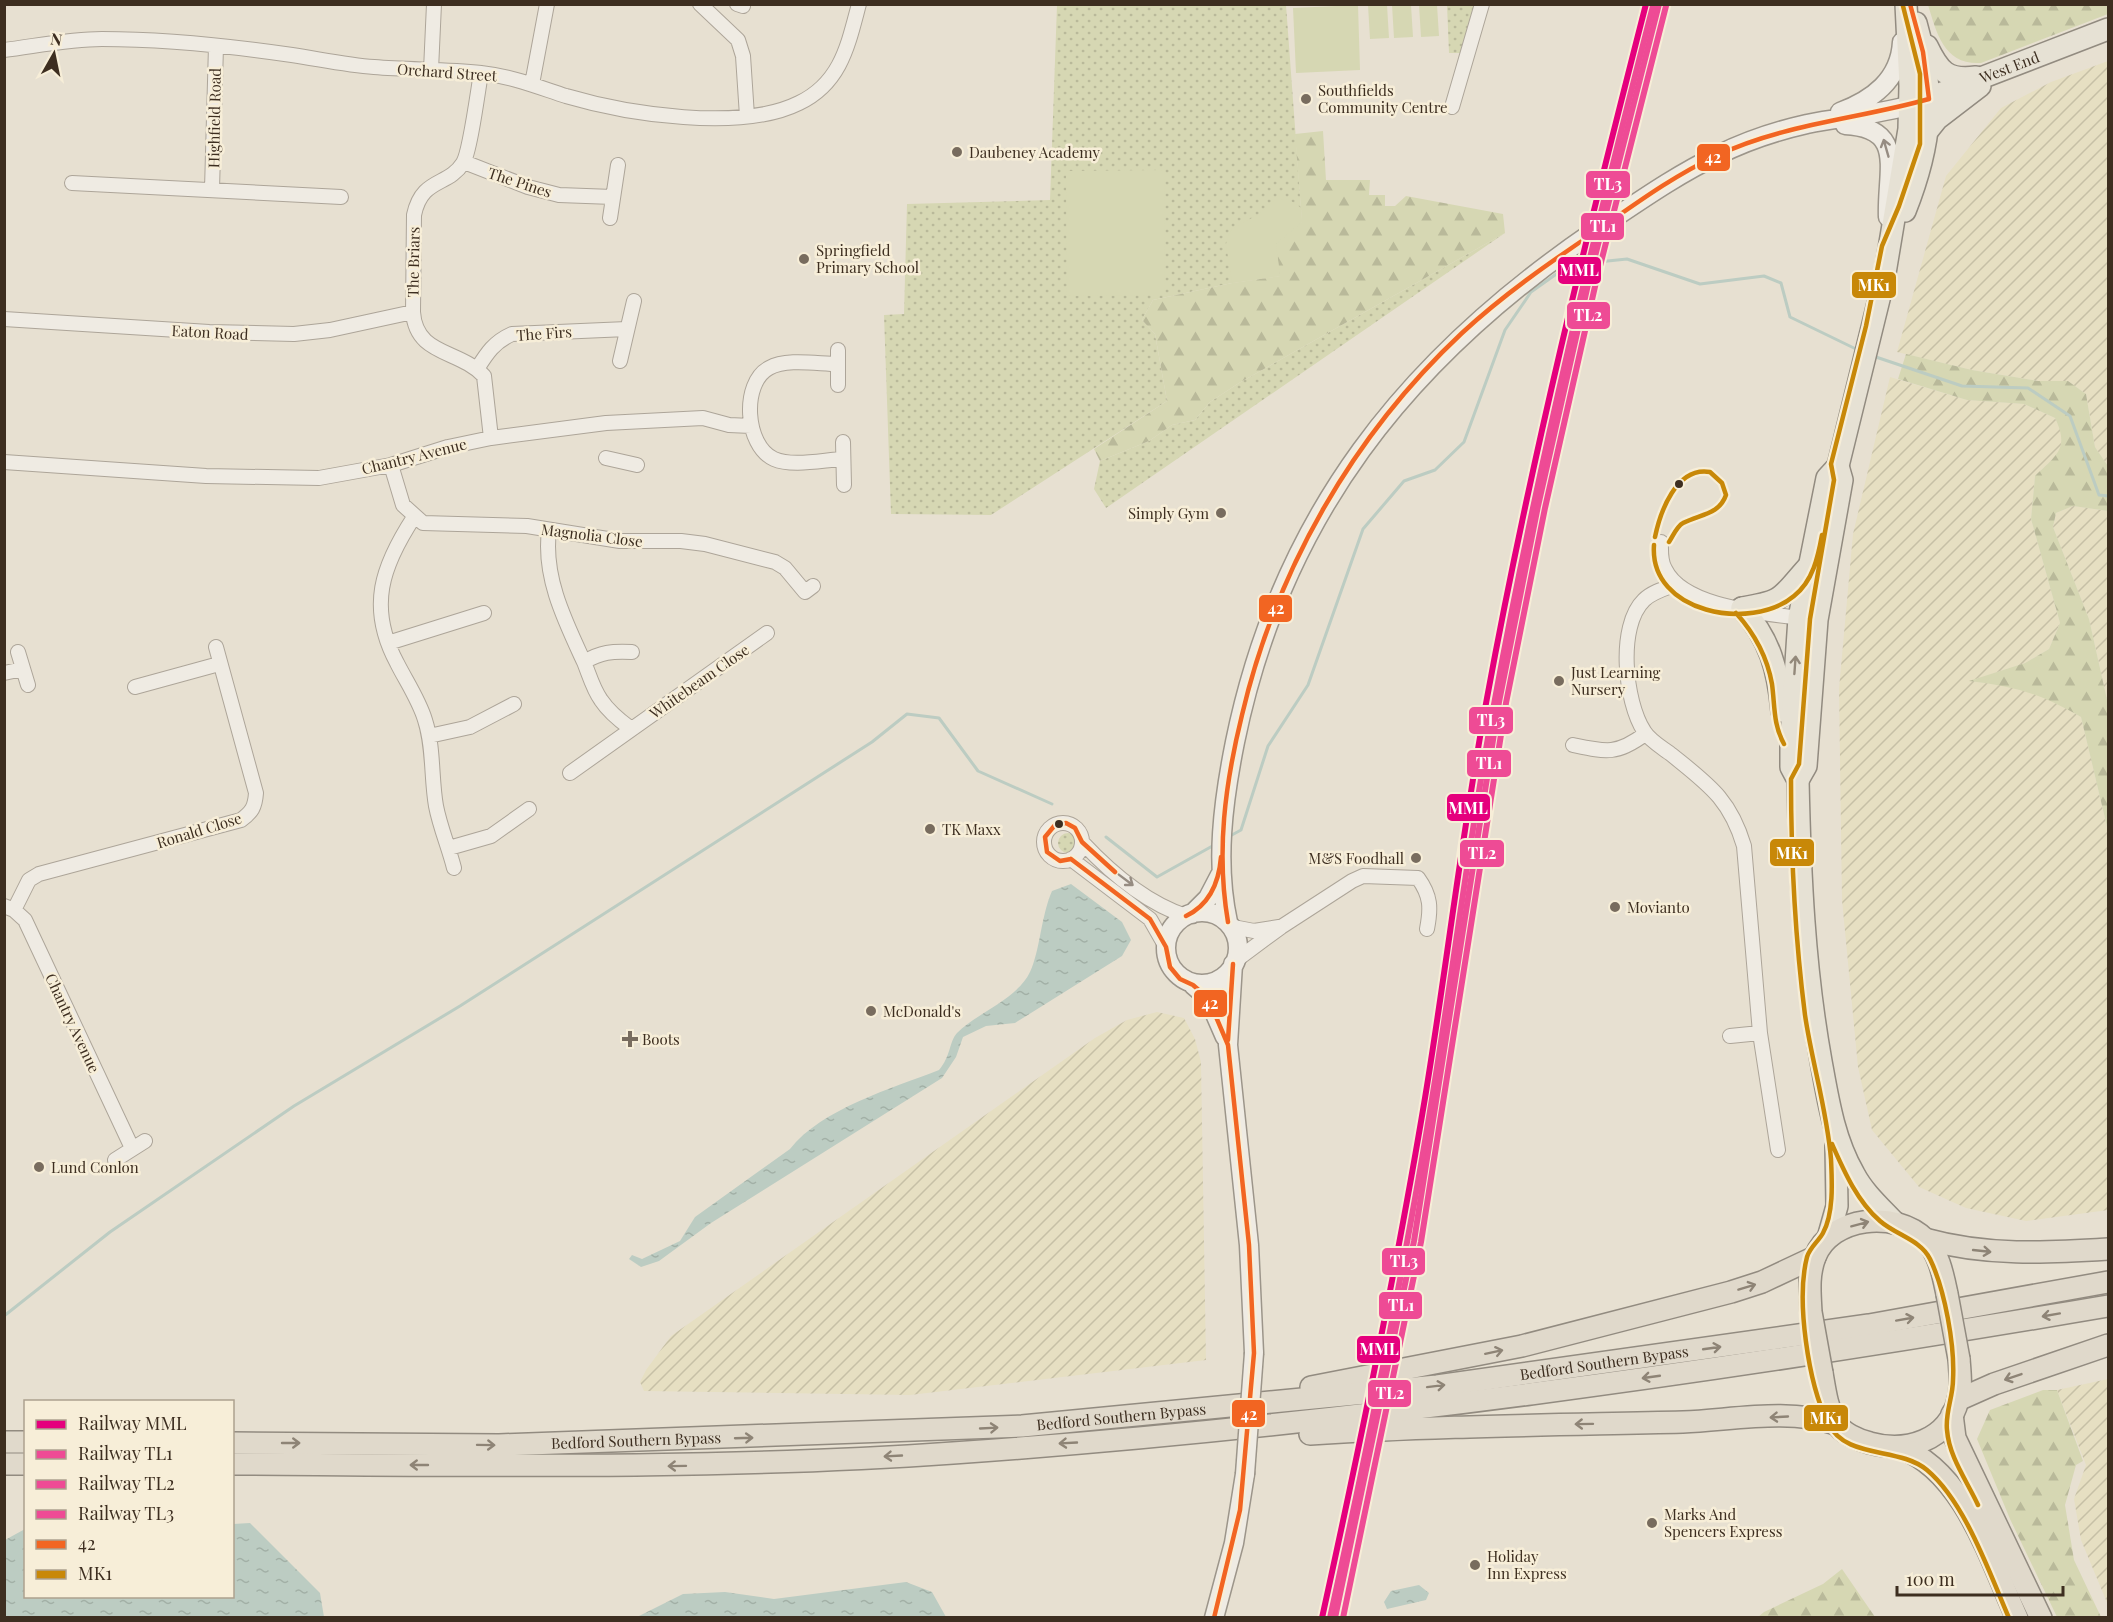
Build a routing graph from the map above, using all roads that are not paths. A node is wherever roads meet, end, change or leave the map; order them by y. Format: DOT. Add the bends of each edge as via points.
graph roads {
  1 [pos="434,4"];
  2 [pos="547,4"];
  3 [pos="859,4"];
  4 [pos="1482,4"];
  5 [pos="1907,4"];
  6 [pos="702,5"];
  7 [pos="1917,25"];
  8 [pos="2109,29"];
  9 [pos="216,46"];
  10 [pos="4,50"];
  11 [pos="431,70"];
  12 [pos="482,73"];
  13 [pos="1994,74"];
  14 [pos="532,84"];
  15 [pos="1920,102"];
  16 [pos="1452,107"];
  17 [pos="747,116"];
  18 [pos="1810,124"];
  19 [pos="1929,129"];
  20 [pos="464,162"];
  21 [pos="618,165"];
  22 [pos="72,183"];
  23 [pos="212,189"];
  24 [pos="341,197"];
  25 [pos="613,197"];
  26 [pos="610,218"];
  27 [pos="1889,248"];
  28 [pos="634,301"];
  29 [pos="413,312"];
  30 [pos="4,319"];
  31 [pos="627,329"];
  32 [pos="620,361"];
  33 [pos="477,369"];
  34 [pos="838,385"];
  35 [pos="751,426"];
  36 [pos="491,438"];
  37 [pos="843,442"];
  38 [pos="606,458"];
  39 [pos="843,459"];
  40 [pos="4,462"];
  41 [pos="391,465"];
  42 [pos="637,465"];
  43 [pos="1838,466"];
  44 [pos="844,485"];
  45 [pos="414,517"];
  46 [pos="549,531"];
  47 [pos="1661,542"];
  48 [pos="1808,567"];
  49 [pos="1677,584"];
  50 [pos="813,586"];
  51 [pos="1742,608"];
  52 [pos="484,614"];
  53 [pos="1808,619"];
  54 [pos="767,633"];
  55 [pos="388,643"];
  56 [pos="216,647"];
  57 [pos="18,652"];
  58 [pos="632,652"];
  59 [pos="584,662"];
  60 [pos="219,664"];
  61 [pos="23,669"];
  62 [pos="4,674"];
  63 [pos="28,685"];
  64 [pos="135,687"];
  65 [pos="514,704"];
  66 [pos="630,728"];
  67 [pos="1645,734"];
  68 [pos="429,736"];
  69 [pos="1791,737"];
  70 [pos="1573,745"];
  71 [pos="570,773"];
  72 [pos="1798,780"];
  73 [pos="529,809"];
  74 [pos="1082,842"];
  75 [pos="449,848"];
  76 [pos="1071,859"];
  77 [pos="454,868"];
  78 [pos="1220,875"];
  79 [pos="9,908"];
  80 [pos="1189,914"];
  81 [pos="1231,925"];
  82 [pos="1281,927"];
  83 [pos="1427,929"];
  84 [pos="1166,947"];
  85 [pos="1234,963"];
  86 [pos="1193,985"];
  87 [pos="1760,1033"];
  88 [pos="1730,1036"];
  89 [pos="1228,1045"];
  90 [pos="1836,1134"];
  91 [pos="145,1141"];
  92 [pos="132,1148"];
  93 [pos="1778,1150"];
  94 [pos="115,1160"];
  95 [pos="1895,1223"];
  96 [pos="1828,1238"];
  97 [pos="1925,1239"];
  98 [pos="2109,1248"];
  99 [pos="1815,1257"];
  100 [pos="2109,1282"];
  101 [pos="2109,1306"];
  102 [pos="2109,1345"];
  103 [pos="1955,1407"];
  104 [pos="1836,1424"];
  105 [pos="1022,1426"];
  106 [pos="1126,1440"];
  107 [pos="4,1442"];
  108 [pos="24,1442"];
  109 [pos="234,1443"];
  110 [pos="1900,1448"];
  111 [pos="4,1464"];
  112 [pos="24,1464"];
  113 [pos="234,1464"];
  114 [pos="1214,1617"];
  115 [pos="2017,1617"];
  116 [pos="2041,1617"];
  1 -- 11 [label="street"];
  2 -- 14 [label="street"];
  3 -- 17 [label="street, Orchard Street" via="845,56 822,90 798,104"];
  4 -- 16 [label="street"];
  5 -- 7 [label="main road"];
  5 -- 15 [label="main road"];
  5 -- 18 [label="main road" via="1902,53 1883,87 1863,103"];
  6 -- 17 [label="street" via="738,40 743,56"];
  7 -- 13 [label="main road" via="1940,70 1957,79"];
  7 -- 15 [label="main road" via="1927,73"];
  8 -- 13 [label="main road, West End"];
  9 -- 10 [label="street, Orchard Street" via="101,39"];
  9 -- 11 [label="street, Orchard Street" via="372,67"];
  9 -- 23 [label="street, Highfield Road"];
  11 -- 12 [label="street, Orchard Street"];
  12 -- 14 [label="street, Orchard Street"];
  12 -- 20 [label="street"];
  13 -- 15 [label="main road, West End"];
  13 -- 19 [label="main road"];
  14 -- 17 [label="street, Orchard Street" via="603,106 642,113"];
  15 -- 18 [label="main road"];
  15 -- 19 [label="main road"];
  15 -- 27 [label="main road"];
  27 -- 18 [label="main road, one-way" via="1886,142 1877,131 1865,127"];
  18 -- 78 [label="main road" via="1770,134 1701,164 1572,247 1466,331 1366,441 1325,506 1282,591 1246,696 1233,754"];
  19 -- 27 [label="main road" via="1922,165"];
  20 -- 25 [label="street, The Pines" via="560,195"];
  20 -- 29 [label="street, The Briars" via="417,200"];
  21 -- 25 [label="street"];
  22 -- 23 [label="street, Highfield Road"];
  23 -- 24 [label="street, Highfield Road"];
  25 -- 26 [label="street"];
  27 -- 43 [label="main road"];
  28 -- 31 [label="street"];
  29 -- 30 [label="street, Eaton Road" via="330,330 282,334"];
  29 -- 33 [label="street, The Briars" via="414,324 425,342"];
  31 -- 32 [label="street"];
  31 -- 33 [label="street, The Firs" via="512,334 498,340"];
  33 -- 36 [label="street" via="484,376"];
  34 -- 35 [label="street" via="838,357 770,367 755,383"];
  35 -- 36 [label="street, Chantry Avenue" via="703,418 670,418"];
  35 -- 39 [label="street" via="756,443 776,461"];
  36 -- 41 [label="street, Chantry Avenue"];
  37 -- 39 [label="street"];
  38 -- 42 [label="street"];
  39 -- 44 [label="street"];
  40 -- 41 [label="street, Chantry Avenue" via="206,476 319,478"];
  41 -- 45 [label="street" via="403,505"];
  43 -- 48 [label="main road" via="1827,478"];
  43 -- 53 [label="main road" via="1842,480"];
  45 -- 46 [label="street, Magnolia Close" via="434,525 493,523"];
  45 -- 55 [label="street" via="383,575 380,608"];
  46 -- 50 [label="street, Magnolia Close" via="620,541 705,544 775,562 805,592"];
  46 -- 59 [label="street" via="548,568 570,634"];
  47 -- 49 [label="street" via="1665,570"];
  48 -- 51 [label="main road" via="1784,595 1763,605"];
  48 -- 53 [label="main road"];
  49 -- 51 [label="street" via="1693,596"];
  49 -- 67 [label="street" via="1644,600 1629,634 1629,700"];
  51 -- 53 [label="street"];
  51 -- 69 [label="main road" via="1771,651 1783,726"];
  52 -- 55 [label="street" via="469,624"];
  69 -- 53 [label="main road, one-way"];
  53 -- 72 [label="main road" via="1806,766"];
  54 -- 66 [label="street, Whitebeam Close"];
  55 -- 68 [label="street" via="425,719"];
  56 -- 60 [label="street, Ronald Close"];
  57 -- 61 [label="street"];
  58 -- 59 [label="street" via="609,651"];
  59 -- 66 [label="street" via="599,698"];
  60 -- 64 [label="street"];
  60 -- 79 [label="street, Ronald Close" via="256,793 255,806 249,814 241,820 39,874 29,880"];
  61 -- 62 [label="street"];
  61 -- 63 [label="street"];
  65 -- 68 [label="street" via="470,727"];
  66 -- 71 [label="street, Whitebeam Close"];
  67 -- 70 [label="street" via="1613,752"];
  67 -- 87 [label="street" via="1703,780 1722,798 1736,820 1744,846"];
  68 -- 75 [label="street" via="437,810"];
  69 -- 72 [label="main road" via="1791,767"];
  72 -- 90 [label="main road" via="1804,936 1813,1016"];
  73 -- 75 [label="street" via="491,836"];
  74 -- 76 [label="street"];
  74 -- 76 [label="street" via="1071,825 1060,824 1047,832 1044,842 1050,856 1060,861"];
  74 -- 80 [label="street, one-way" via="1100,861 1162,908"];
  75 -- 77 [label="street"];
  76 -- 84 [label="street" via="1150,919"];
  78 -- 80 [label="main road" via="1208,898"];
  78 -- 81 [label="main road"];
  79 -- 92 [label="street, Chantry Avenue" via="26,920"];
  80 -- 81 [label="main road" via="1213,914"];
  80 -- 84 [label="main road" via="1174,926"];
  81 -- 82 [label="street" via="1254,931"];
  81 -- 85 [label="main road" via="1238,944"];
  82 -- 83 [label="street" via="1352,880 1377,876 1418,878 1427,891 1431,908"];
  82 -- 85 [label="street"];
  84 -- 86 [label="main road" via="1167,961 1175,973"];
  85 -- 86 [label="main road" via="1216,980"];
  85 -- 89 [label="main road"];
  86 -- 89 [label="main road" via="1208,998"];
  87 -- 88 [label="street"];
  87 -- 93 [label="street"];
  89 -- 114 [label="main road, bridge" via="1249,1245 1254,1353 1245,1474 1234,1543"];
  90 -- 95 [label="main road" via="1863,1188"];
  90 -- 96 [label="main road" via="1837,1206"];
  91 -- 92 [label="street"];
  92 -- 94 [label="street"];
  96 -- 95 [label="highway, one-way" via="1862,1222"];
  95 -- 97 [label="highway"];
  96 -- 99 [label="highway"];
  97 -- 98 [label="highway, one-way" via="1954,1247 2017,1253"];
  97 -- 103 [label="highway, bridge" via="1936,1255 1959,1359"];
  99 -- 104 [label="highway, bridge" via="1809,1286 1811,1312 1828,1405"];
  105 -- 99 [label="highway, one-way" via="1301,1389 1511,1348 1731,1292"];
  105 -- 100 [label="highway, Bedford Southern Bypass, one-way" via="1437,1386 1869,1325"];
  101 -- 106 [label="highway, Bedford Southern Bypass, one-way" via="1874,1346 1452,1405"];
  102 -- 103 [label="highway, one-way" via="1994,1384"];
  103 -- 110 [label="highway" via="1943,1427 1930,1438"];
  103 -- 116 [label="highway" via="1955,1438"];
  104 -- 106 [label="highway, one-way" via="1796,1416 1392,1429 1227,1440"];
  104 -- 110 [label="highway" via="1866,1443"];
  109 -- 105 [label="highway, Bedford Southern Bypass, one-way" via="500,1446"];
  106 -- 113 [label="highway, Bedford Southern Bypass, one-way" via="694,1466"];
  107 -- 108 [label="highway"];
  110 -- 115 [label="highway" via="1917,1454 1948,1481"];
  111 -- 112 [label="highway"];
}
